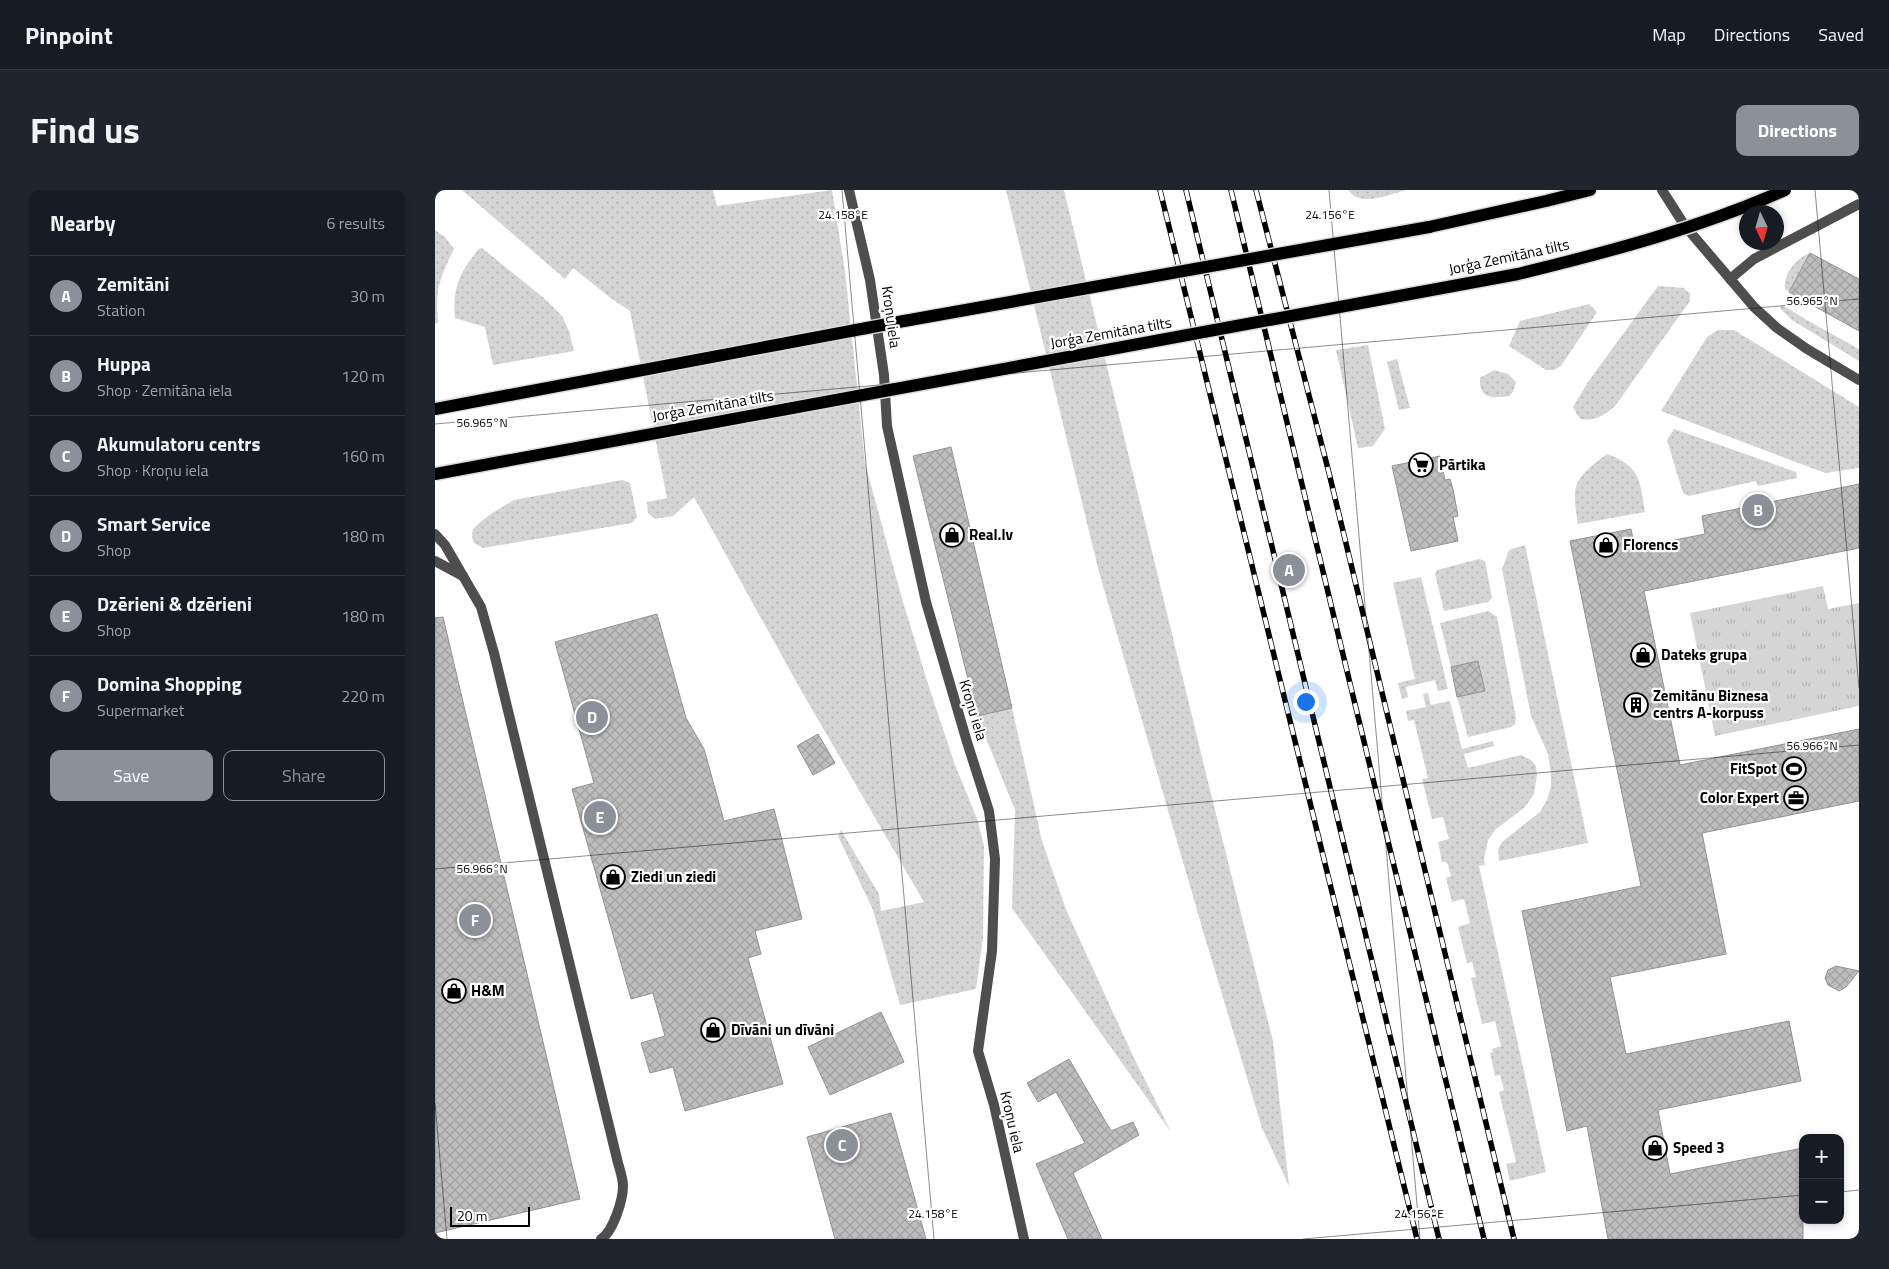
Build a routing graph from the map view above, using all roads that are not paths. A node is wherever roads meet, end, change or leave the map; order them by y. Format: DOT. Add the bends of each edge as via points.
graph roads {
  1 [pos="849,190"];
  2 [pos="1590,190"];
  3 [pos="1662,190"];
  4 [pos="1785,190"];
  5 [pos="1859,204"];
  6 [pos="1730,279"];
  7 [pos="1859,380"];
  8 [pos="435,409"];
  9 [pos="435,474"];
  10 [pos="435,534"];
  11 [pos="435,561"];
  12 [pos="464,577"];
  13 [pos="601,1239"];
  14 [pos="1024,1239"];
  1 -- 14 [label="street, Kroņu iela" via="870,280 884,375 887,426 926,602 989,812 995,859 992,951 978,1051 994,1105"];
  2 -- 8 [label="main road, bridge" via="1429,227"];
  3 -- 6 [label="street" via="1685,226"];
  4 -- 9 [label="main road, Jorģa Zemitāna tilts, bridge" via="1652,238 1518,274"];
  5 -- 6 [label="street" via="1754,259"];
  6 -- 7 [label="street" via="1754,308 1777,328"];
  10 -- 12 [label="street"];
  11 -- 12 [label="street"];
  12 -- 13 [label="street" via="481,607 494,653 623,1185 619,1211 606,1236"];
}
